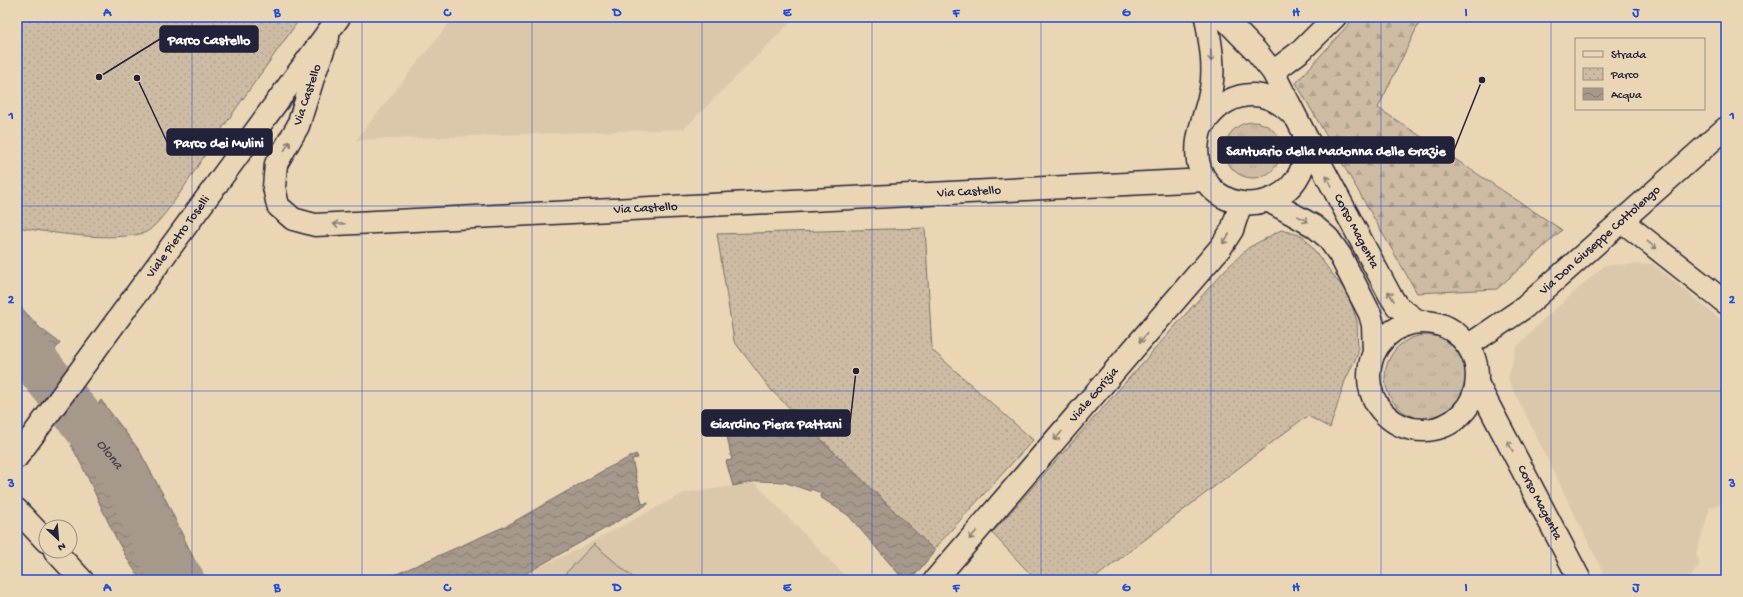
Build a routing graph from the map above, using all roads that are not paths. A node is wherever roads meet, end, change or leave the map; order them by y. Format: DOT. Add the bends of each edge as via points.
graph roads {
  1 [pos="1206,17"];
  2 [pos="1223,17"];
  3 [pos="1335,17"];
  4 [pos="335,23"];
  5 [pos="1273,72"];
  6 [pos="1300,125"];
  7 [pos="1202,126"];
  8 [pos="1726,128"];
  9 [pos="1206,180"];
  10 [pos="1269,201"];
  11 [pos="1241,203"];
  12 [pos="1622,221"];
  13 [pos="1726,303"];
  14 [pos="1419,322"];
  15 [pos="1469,345"];
  16 [pos="1374,352"];
  17 [pos="1477,383"];
  18 [pos="21,451"];
  19 [pos="17,510"];
  20 [pos="38,532"];
  21 [pos="62,559"];
  22 [pos="82,580"];
  23 [pos="935,580"];
  24 [pos="1580,580"];
  1 -- 7 [label="street, Corso Magenta, one-way" via="1212,56 1211,88"];
  2 -- 5 [label="street, Corso Magenta"];
  3 -- 5 [label="street" via="1302,50"];
  9 -- 4 [label="street, Via Castello, one-way" via="315,225 293,219 278,206 274,187 276,164 298,126 314,75"];
  4 -- 18 [label="street, Viale Pietro Toselli"];
  5 -- 6 [label="street, Corso Magenta"];
  6 -- 7 [label="street, Corso Magenta" via="1287,108 1275,100 1247,95 1233,98 1220,105"];
  6 -- 10 [label="street, Corso Magenta" via="1305,145 1305,159 1300,173 1293,185"];
  14 -- 6 [label="street, Corso Magenta, one-way" via="1393,301"];
  7 -- 9 [label="street, Corso Magenta" via="1197,154"];
  8 -- 12 [label="street, Via Don Giuseppe Cottolengo"];
  9 -- 11 [label="street, Corso Magenta" via="1228,199"];
  10 -- 11 [label="street, Corso Magenta"];
  10 -- 16 [label="street, Corso Magenta, one-way" via="1314,226 1333,245 1370,314"];
  11 -- 23 [label="street, Viale Gorizia, one-way" via="1232,230 1220,247"];
  12 -- 13 [label="street, one-way"];
  12 -- 15 [label="street, Via Don Giuseppe Cottolengo" via="1525,307"];
  14 -- 15 [label="street, Corso Magenta" via="1434,322 1447,327"];
  14 -- 16 [label="street, Corso Magenta" via="1393,331 1382,340"];
  15 -- 17 [label="street, Corso Magenta" via="1478,372"];
  16 -- 17 [label="street, Corso Magenta" via="1369,380 1378,407 1400,425 1413,430 1442,427 1454,421 1465,411"];
  24 -- 17 [label="street, Corso Magenta, one-way"];
  19 -- 20 [label="street"];
  21 -- 22 [label="street"];
}
